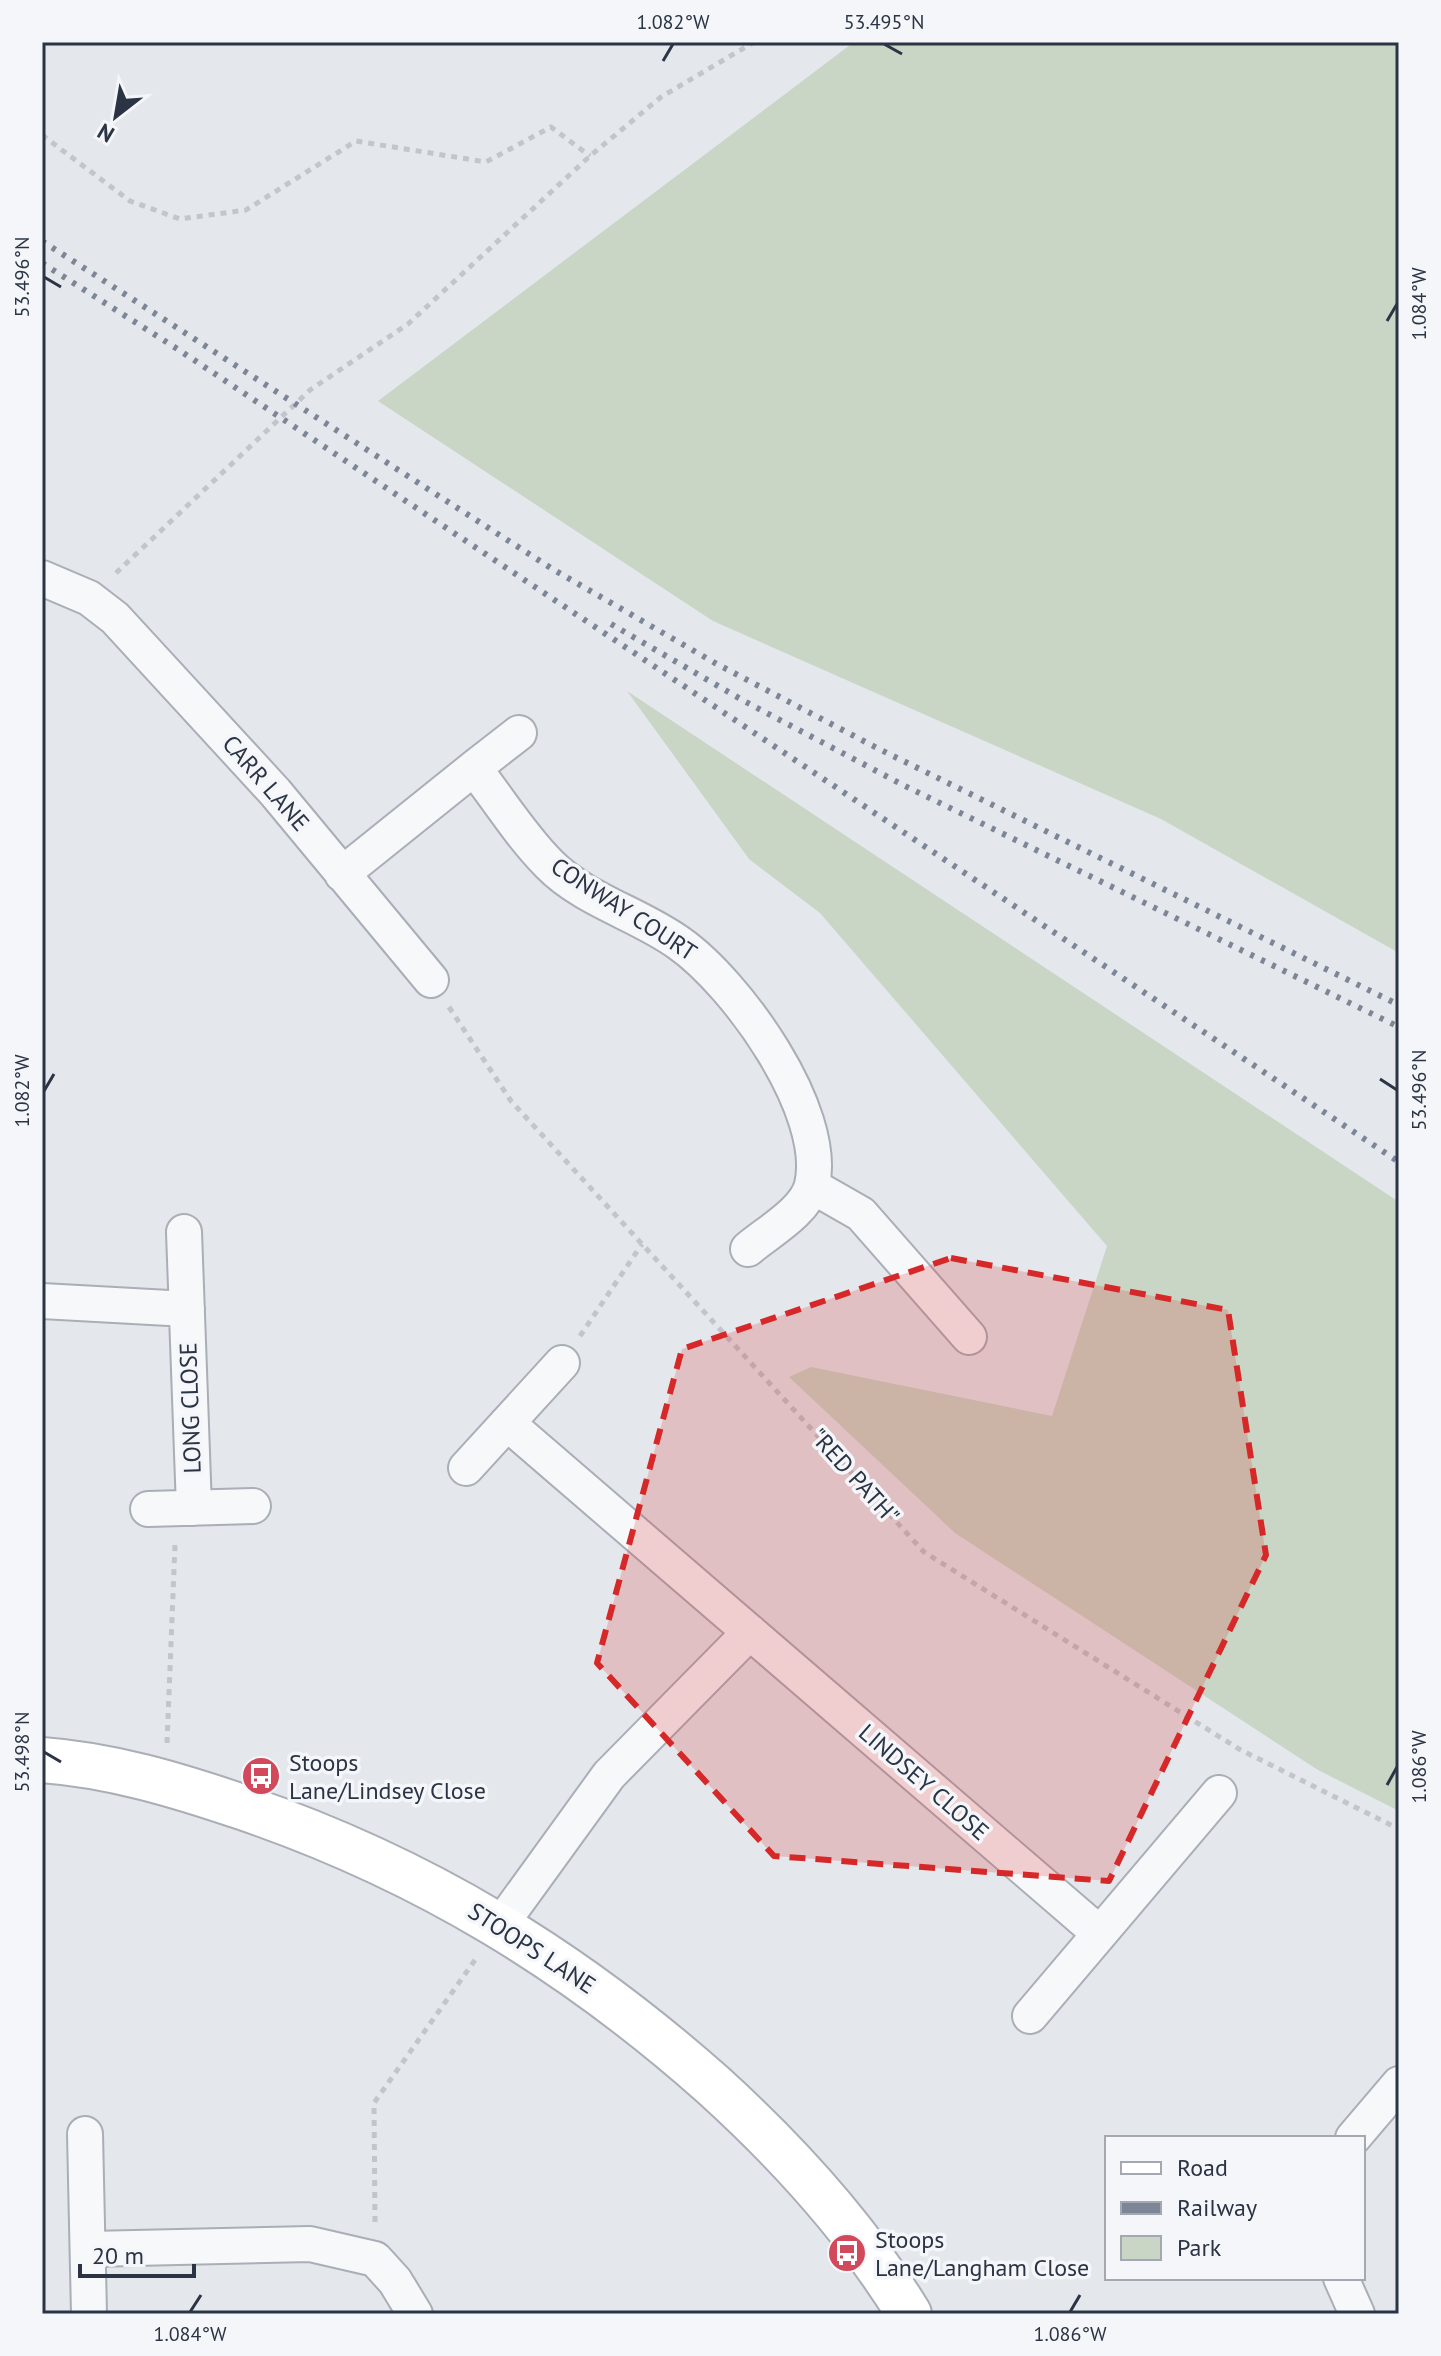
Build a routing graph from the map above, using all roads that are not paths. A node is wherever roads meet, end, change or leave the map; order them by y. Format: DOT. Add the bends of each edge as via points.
graph roads {
  1 [pos="42,578"];
  2 [pos="519,733"];
  3 [pos="474,768"];
  4 [pos="342,874"];
  5 [pos="431,980"];
  6 [pos="812,1186"];
  7 [pos="184,1232"];
  8 [pos="748,1249"];
  9 [pos="42,1301"];
  10 [pos="187,1309"];
  11 [pos="969,1337"];
  12 [pos="562,1363"];
  13 [pos="507,1423"];
  14 [pos="466,1468"];
  15 [pos="253,1506"];
  16 [pos="750,1632"];
  17 [pos="42,1760"];
  18 [pos="1219,1793"];
  19 [pos="501,1924"];
  20 [pos="1099,1933"];
  21 [pos="1030,2016"];
  22 [pos="1399,2084"];
  23 [pos="85,2134"];
  24 [pos="1355,2136"];
  25 [pos="90,2249"];
  26 [pos="1342,2280"];
  27 [pos="89,2314"];
  28 [pos="415,2314"];
  29 [pos="909,2314"];
  30 [pos="1357,2314"];
  1 -- 4 [label="street, CARR LANE" via="89,598 115,618 275,792"];
  2 -- 3 [label="street"];
  3 -- 4 [label="street"];
  3 -- 6 [label="street, CONWAY COURT" via="550,865 678,942 704,962 752,1019 796,1088 811,1143"];
  4 -- 5 [label="street, CARR LANE"];
  6 -- 8 [label="street" via="796,1209"];
  6 -- 11 [label="street" via="861,1214"];
  7 -- 10 [label="street, LONG CLOSE"];
  9 -- 10 [label="street, LONG CLOSE"];
  10 -- 15 [label="street, LONG CLOSE" via="173,1508"];
  12 -- 13 [label="street"];
  13 -- 14 [label="street"];
  13 -- 16 [label="street, LINDSEY CLOSE"];
  16 -- 19 [label="street" via="609,1775"];
  16 -- 20 [label="street, LINDSEY CLOSE"];
  17 -- 19 [label="street, STOOPS LANE" via="166,1781 279,1820 385,1862"];
  18 -- 20 [label="street"];
  19 -- 29 [label="street, STOOPS LANE" via="657,2035 734,2105 811,2179"];
  20 -- 21 [label="street"];
  22 -- 24 [label="street"];
  23 -- 25 [label="street"];
  25 -- 27 [label="street"];
  25 -- 28 [label="street" via="310,2244 375,2259"];
  26 -- 30 [label="street"];
}
